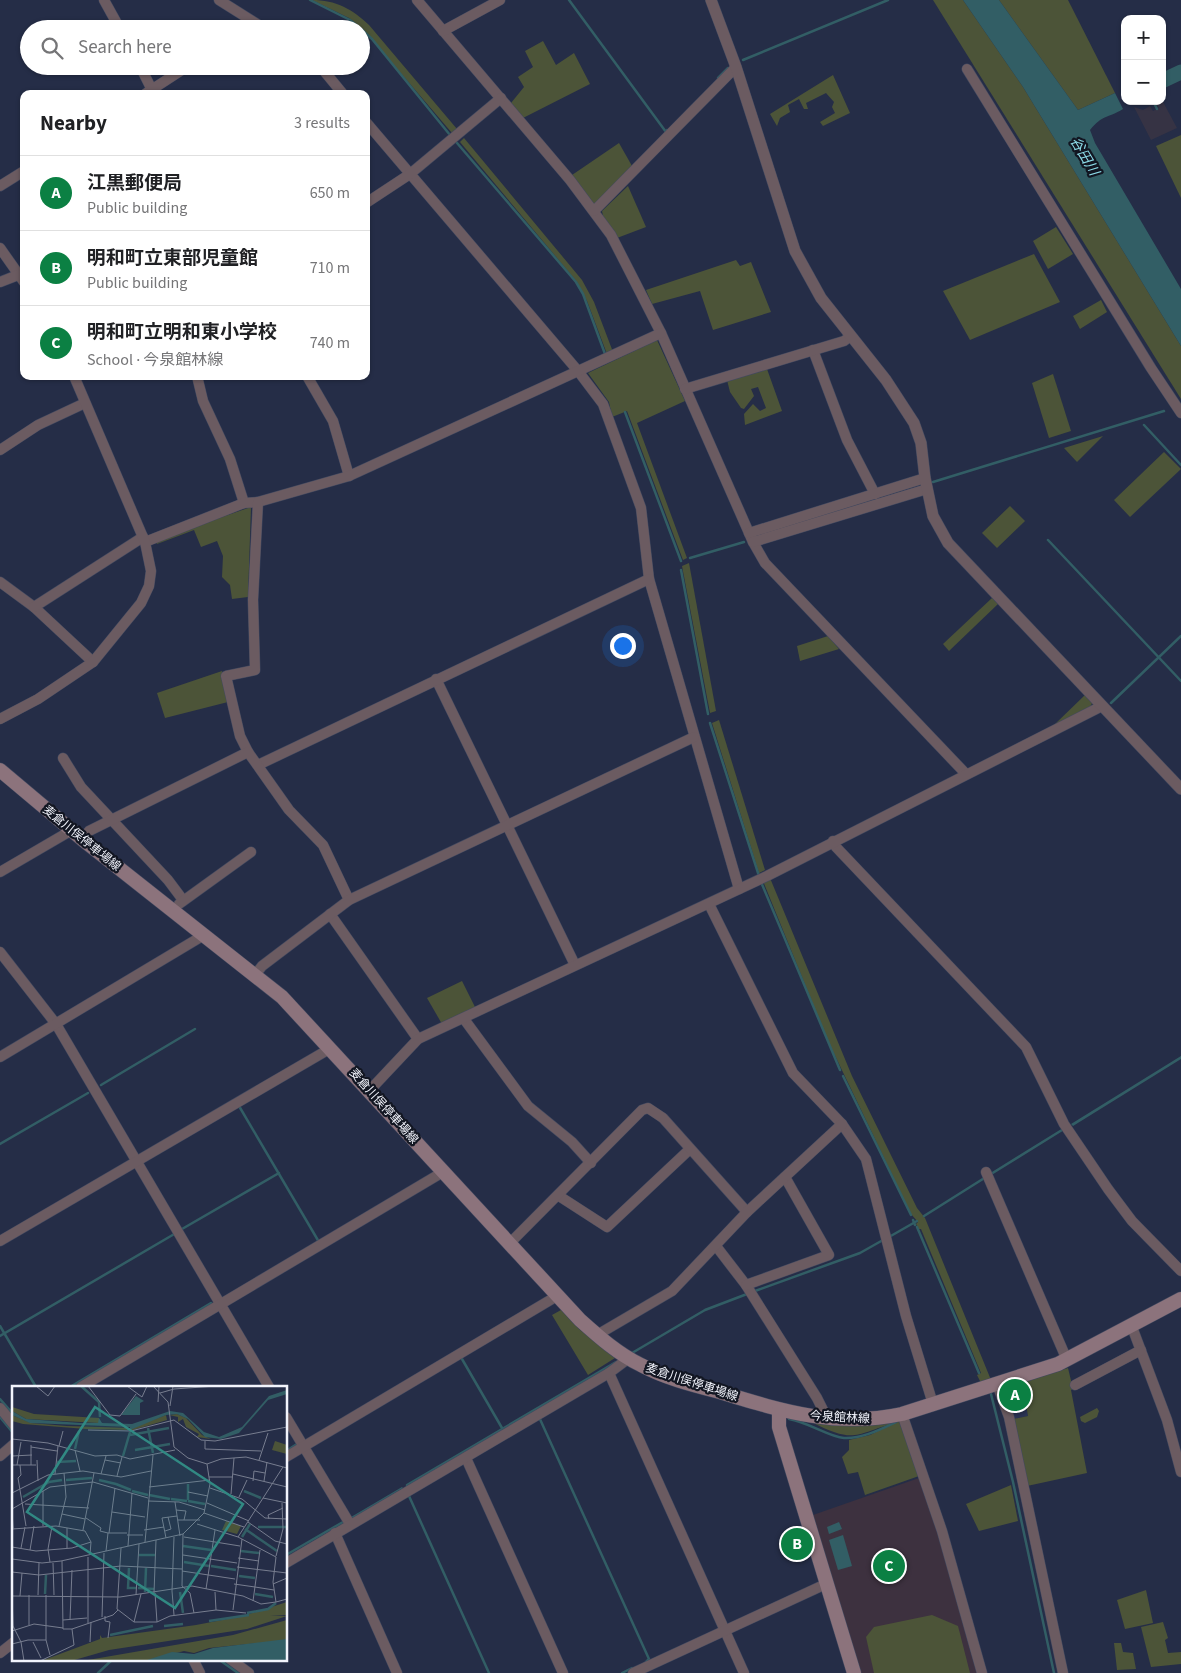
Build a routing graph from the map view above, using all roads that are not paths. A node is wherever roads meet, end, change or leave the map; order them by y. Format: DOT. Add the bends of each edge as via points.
graph roads {
  1 [pos="104,0"];
  2 [pos="219,0"];
  3 [pos="417,0"];
  4 [pos="500,0"];
  5 [pos="711,0"];
  6 [pos="115,20"];
  7 [pos="250,20"];
  8 [pos="443,31"];
  9 [pos="736,67"];
  10 [pos="967,69"];
  11 [pos="143,75"];
  12 [pos="175,75"];
  13 [pos="327,75"];
  14 [pos="149,90"];
  15 [pos="153,90"];
  16 [pos="340,90"];
  17 [pos="500,98"];
  18 [pos="370,127"];
  19 [pos="20,174"];
  20 [pos="410,174"];
  21 [pos="0,186"];
  22 [pos="370,200"];
  23 [pos="594,211"];
  24 [pos="0,248"];
  25 [pos="20,277"];
  26 [pos="20,278"];
  27 [pos="0,282"];
  28 [pos="661,333"];
  29 [pos="851,336"];
  30 [pos="813,350"];
  31 [pos="578,371"];
  32 [pos="76,380"];
  33 [pos="198,380"];
  34 [pos="309,380"];
  35 [pos="685,389"];
  36 [pos="85,403"];
  37 [pos="1181,413"];
  38 [pos="0,450"];
  39 [pos="349,476"];
  40 [pos="926,484"];
  41 [pos="875,494"];
  42 [pos="258,502"];
  43 [pos="244,503"];
  44 [pos="751,538"];
  45 [pos="144,540"];
  46 [pos="649,579"];
  47 [pos="0,582"];
  48 [pos="34,607"];
  49 [pos="93,662"];
  50 [pos="436,679"];
  51 [pos="1102,706"];
  52 [pos="0,719"];
  53 [pos="694,737"];
  54 [pos="248,752"];
  55 [pos="63,758"];
  56 [pos="258,765"];
  57 [pos="0,770"];
  58 [pos="966,774"];
  59 [pos="1181,789"];
  60 [pos="112,820"];
  61 [pos="508,825"];
  62 [pos="77,834"];
  63 [pos="833,841"];
  64 [pos="251,852"];
  65 [pos="0,872"];
  66 [pos="739,889"];
  67 [pos="182,900"];
  68 [pos="349,900"];
  69 [pos="709,904"];
  70 [pos="174,911"];
  71 [pos="330,914"];
  72 [pos="204,935"];
  73 [pos="0,952"];
  74 [pos="575,965"];
  75 [pos="255,975"];
  76 [pos="464,1019"];
  77 [pos="56,1024"];
  78 [pos="418,1039"];
  79 [pos="331,1048"];
  80 [pos="0,1057"];
  81 [pos="370,1090"];
  82 [pos="842,1124"];
  83 [pos="690,1149"];
  84 [pos="137,1160"];
  85 [pos="592,1163"];
  86 [pos="443,1172"];
  87 [pos="986,1172"];
  88 [pos="784,1178"];
  89 [pos="558,1196"];
  90 [pos="747,1212"];
  91 [pos="0,1241"];
  92 [pos="510,1244"];
  93 [pos="716,1246"];
  94 [pos="1181,1270"];
  95 [pos="746,1285"];
  96 [pos="557,1296"];
  97 [pos="1181,1299"];
  98 [pos="221,1304"];
  99 [pos="1132,1327"];
  100 [pos="597,1335"];
  101 [pos="1141,1350"];
  102 [pos="629,1358"];
  103 [pos="1067,1360"];
  104 [pos="609,1373"];
  105 [pos="997,1384"];
  106 [pos="1075,1385"];
  107 [pos="83,1386"];
  108 [pos="268,1386"];
  109 [pos="934,1404"];
  110 [pos="0,1408"];
  111 [pos="779,1410"];
  112 [pos="902,1414"];
  113 [pos="827,1418"];
  114 [pos="288,1421"];
  115 [pos="12,1423"];
  116 [pos="12,1446"];
  117 [pos="303,1447"];
  118 [pos="288,1455"];
  119 [pos="0,1456"];
  120 [pos="466,1458"];
  121 [pos="1181,1472"];
  122 [pos="350,1524"];
  123 [pos="335,1533"];
  124 [pos="288,1562"];
  125 [pos="828,1583"];
  126 [pos="725,1631"];
  127 [pos="12,1644"];
  128 [pos="0,1653"];
  129 [pos="194,1660"];
  130 [pos="231,1660"];
  131 [pos="200,1673"];
  132 [pos="249,1673"];
  133 [pos="397,1673"];
  134 [pos="563,1673"];
  135 [pos="633,1673"];
  136 [pos="744,1673"];
  137 [pos="854,1673"];
  138 [pos="982,1673"];
  139 [pos="1063,1673"];
  1 -- 6 [label="street"];
  2 -- 7 [label="street"];
  3 -- 8 [label="street"];
  4 -- 8 [label="street"];
  5 -- 9 [label="street"];
  8 -- 17 [label="street"];
  9 -- 23 [label="street"];
  9 -- 29 [label="street" via="794,251 810,282"];
  10 -- 37 [label="street"];
  11 -- 14 [label="street"];
  12 -- 15 [label="street"];
  13 -- 16 [label="street"];
  17 -- 20 [label="street"];
  17 -- 23 [label="street"];
  18 -- 20 [label="street"];
  19 -- 21 [label="street"];
  20 -- 22 [label="street"];
  20 -- 31 [label="street"];
  23 -- 28 [label="street" via="614,241"];
  24 -- 25 [label="street"];
  26 -- 27 [label="street"];
  28 -- 31 [label="street"];
  28 -- 35 [label="street"];
  29 -- 30 [label="street"];
  29 -- 40 [label="street" via="886,380 914,423 921,443"];
  30 -- 35 [label="street"];
  30 -- 41 [label="street" via="847,440"];
  31 -- 39 [label="street"];
  31 -- 46 [label="street" via="604,404 641,508"];
  32 -- 36 [label="street"];
  33 -- 43 [label="street"];
  34 -- 39 [label="street" via="333,421"];
  35 -- 44 [label="street"];
  36 -- 38 [label="street" via="38,425"];
  36 -- 45 [label="street"];
  39 -- 42 [label="street"];
  40 -- 41 [label="street"];
  40 -- 44 [label="street"];
  40 -- 51 [label="street" via="933,516 948,543"];
  41 -- 44 [label="street"];
  42 -- 43 [label="street"];
  42 -- 54 [label="street" via="253,600 255,670 226,676 240,736"];
  43 -- 45 [label="street"];
  44 -- 58 [label="street" via="765,563"];
  45 -- 48 [label="street"];
  45 -- 49 [label="street" via="151,571 141,603"];
  46 -- 50 [label="street"];
  46 -- 53 [label="street"];
  47 -- 48 [label="street"];
  48 -- 49 [label="street"];
  49 -- 52 [label="street" via="38,699"];
  50 -- 56 [label="street"];
  50 -- 61 [label="street"];
  51 -- 58 [label="street"];
  51 -- 59 [label="street"];
  53 -- 61 [label="street"];
  53 -- 66 [label="street"];
  54 -- 56 [label="street"];
  54 -- 60 [label="street"];
  55 -- 60 [label="street" via="81,787"];
  56 -- 68 [label="street" via="289,810 323,845"];
  57 -- 62 [label="main road, 麦倉川俣停車場線"];
  58 -- 63 [label="street"];
  60 -- 62 [label="street"];
  60 -- 67 [label="street" via="168,880"];
  61 -- 68 [label="street"];
  61 -- 74 [label="street"];
  62 -- 65 [label="street"];
  62 -- 70 [label="main road, 麦倉川俣停車場線"];
  63 -- 66 [label="street"];
  63 -- 94 [label="street" via="1026,1047 1064,1124 1108,1189 1132,1221"];
  64 -- 67 [label="street"];
  66 -- 69 [label="street"];
  67 -- 70 [label="street"];
  68 -- 71 [label="street"];
  69 -- 74 [label="street"];
  69 -- 82 [label="street" via="793,1073"];
  70 -- 72 [label="main road, 麦倉川俣停車場線"];
  71 -- 75 [label="street" via="262,966"];
  71 -- 78 [label="street"];
  72 -- 75 [label="main road, 麦倉川俣停車場線"];
  72 -- 77 [label="street"];
  73 -- 77 [label="street"];
  74 -- 76 [label="street"];
  75 -- 79 [label="main road, 麦倉川俣停車場線" via="289,1003"];
  76 -- 78 [label="street"];
  76 -- 85 [label="street" via="528,1106"];
  77 -- 80 [label="street"];
  77 -- 84 [label="street"];
  78 -- 81 [label="street"];
  79 -- 81 [label="main road, 麦倉川俣停車場線"];
  79 -- 84 [label="street"];
  81 -- 86 [label="main road, 麦倉川俣停車場線"];
  82 -- 88 [label="street"];
  82 -- 109 [label="street" via="854,1138 870,1170 906,1316"];
  83 -- 85 [label="street" via="663,1118 648,1108 642,1110"];
  83 -- 89 [label="street" via="607,1227"];
  83 -- 90 [label="street"];
  84 -- 91 [label="street"];
  84 -- 98 [label="street"];
  85 -- 89 [label="street"];
  86 -- 92 [label="main road, 麦倉川俣停車場線"];
  86 -- 98 [label="street"];
  87 -- 103 [label="street"];
  88 -- 90 [label="street"];
  88 -- 95 [label="street" via="829,1255"];
  89 -- 92 [label="street"];
  90 -- 93 [label="street"];
  92 -- 96 [label="main road, 麦倉川俣停車場線"];
  93 -- 95 [label="street"];
  93 -- 100 [label="street" via="672,1291"];
  95 -- 113 [label="street"];
  96 -- 100 [label="main road, 麦倉川俣停車場線"];
  96 -- 117 [label="street"];
  97 -- 99 [label="main road, 今泉館林線"];
  98 -- 107 [label="street"];
  98 -- 108 [label="street"];
  99 -- 101 [label="street"];
  99 -- 103 [label="main road, 今泉館林線"];
  100 -- 102 [label="main road, 麦倉川俣停車場線"];
  101 -- 106 [label="street"];
  101 -- 121 [label="street" via="1167,1420"];
  102 -- 104 [label="street"];
  102 -- 111 [label="main road, 麦倉川俣停車場線" via="672,1378"];
  103 -- 105 [label="main road, 今泉館林線"];
  104 -- 120 [label="street"];
  104 -- 126 [label="street"];
  105 -- 109 [label="main road, 今泉館林線"];
  105 -- 139 [label="street" via="1008,1412"];
  109 -- 112 [label="main road, 今泉館林線"];
  110 -- 115 [label="street"];
  111 -- 113 [label="main road, 今泉館林線"];
  111 -- 125 [label="main road" via="779,1427"];
  112 -- 113 [label="main road, 今泉館林線" via="864,1420"];
  112 -- 138 [label="street" via="942,1531"];
  114 -- 117 [label="street"];
  116 -- 119 [label="street"];
  117 -- 118 [label="street"];
  117 -- 122 [label="street"];
  120 -- 122 [label="street"];
  120 -- 134 [label="street"];
  122 -- 123 [label="street"];
  123 -- 124 [label="street"];
  123 -- 133 [label="street"];
  125 -- 126 [label="street"];
  125 -- 137 [label="main road"];
  126 -- 135 [label="street"];
  126 -- 136 [label="street"];
  127 -- 128 [label="street"];
  129 -- 131 [label="street"];
  130 -- 132 [label="street"];
}
